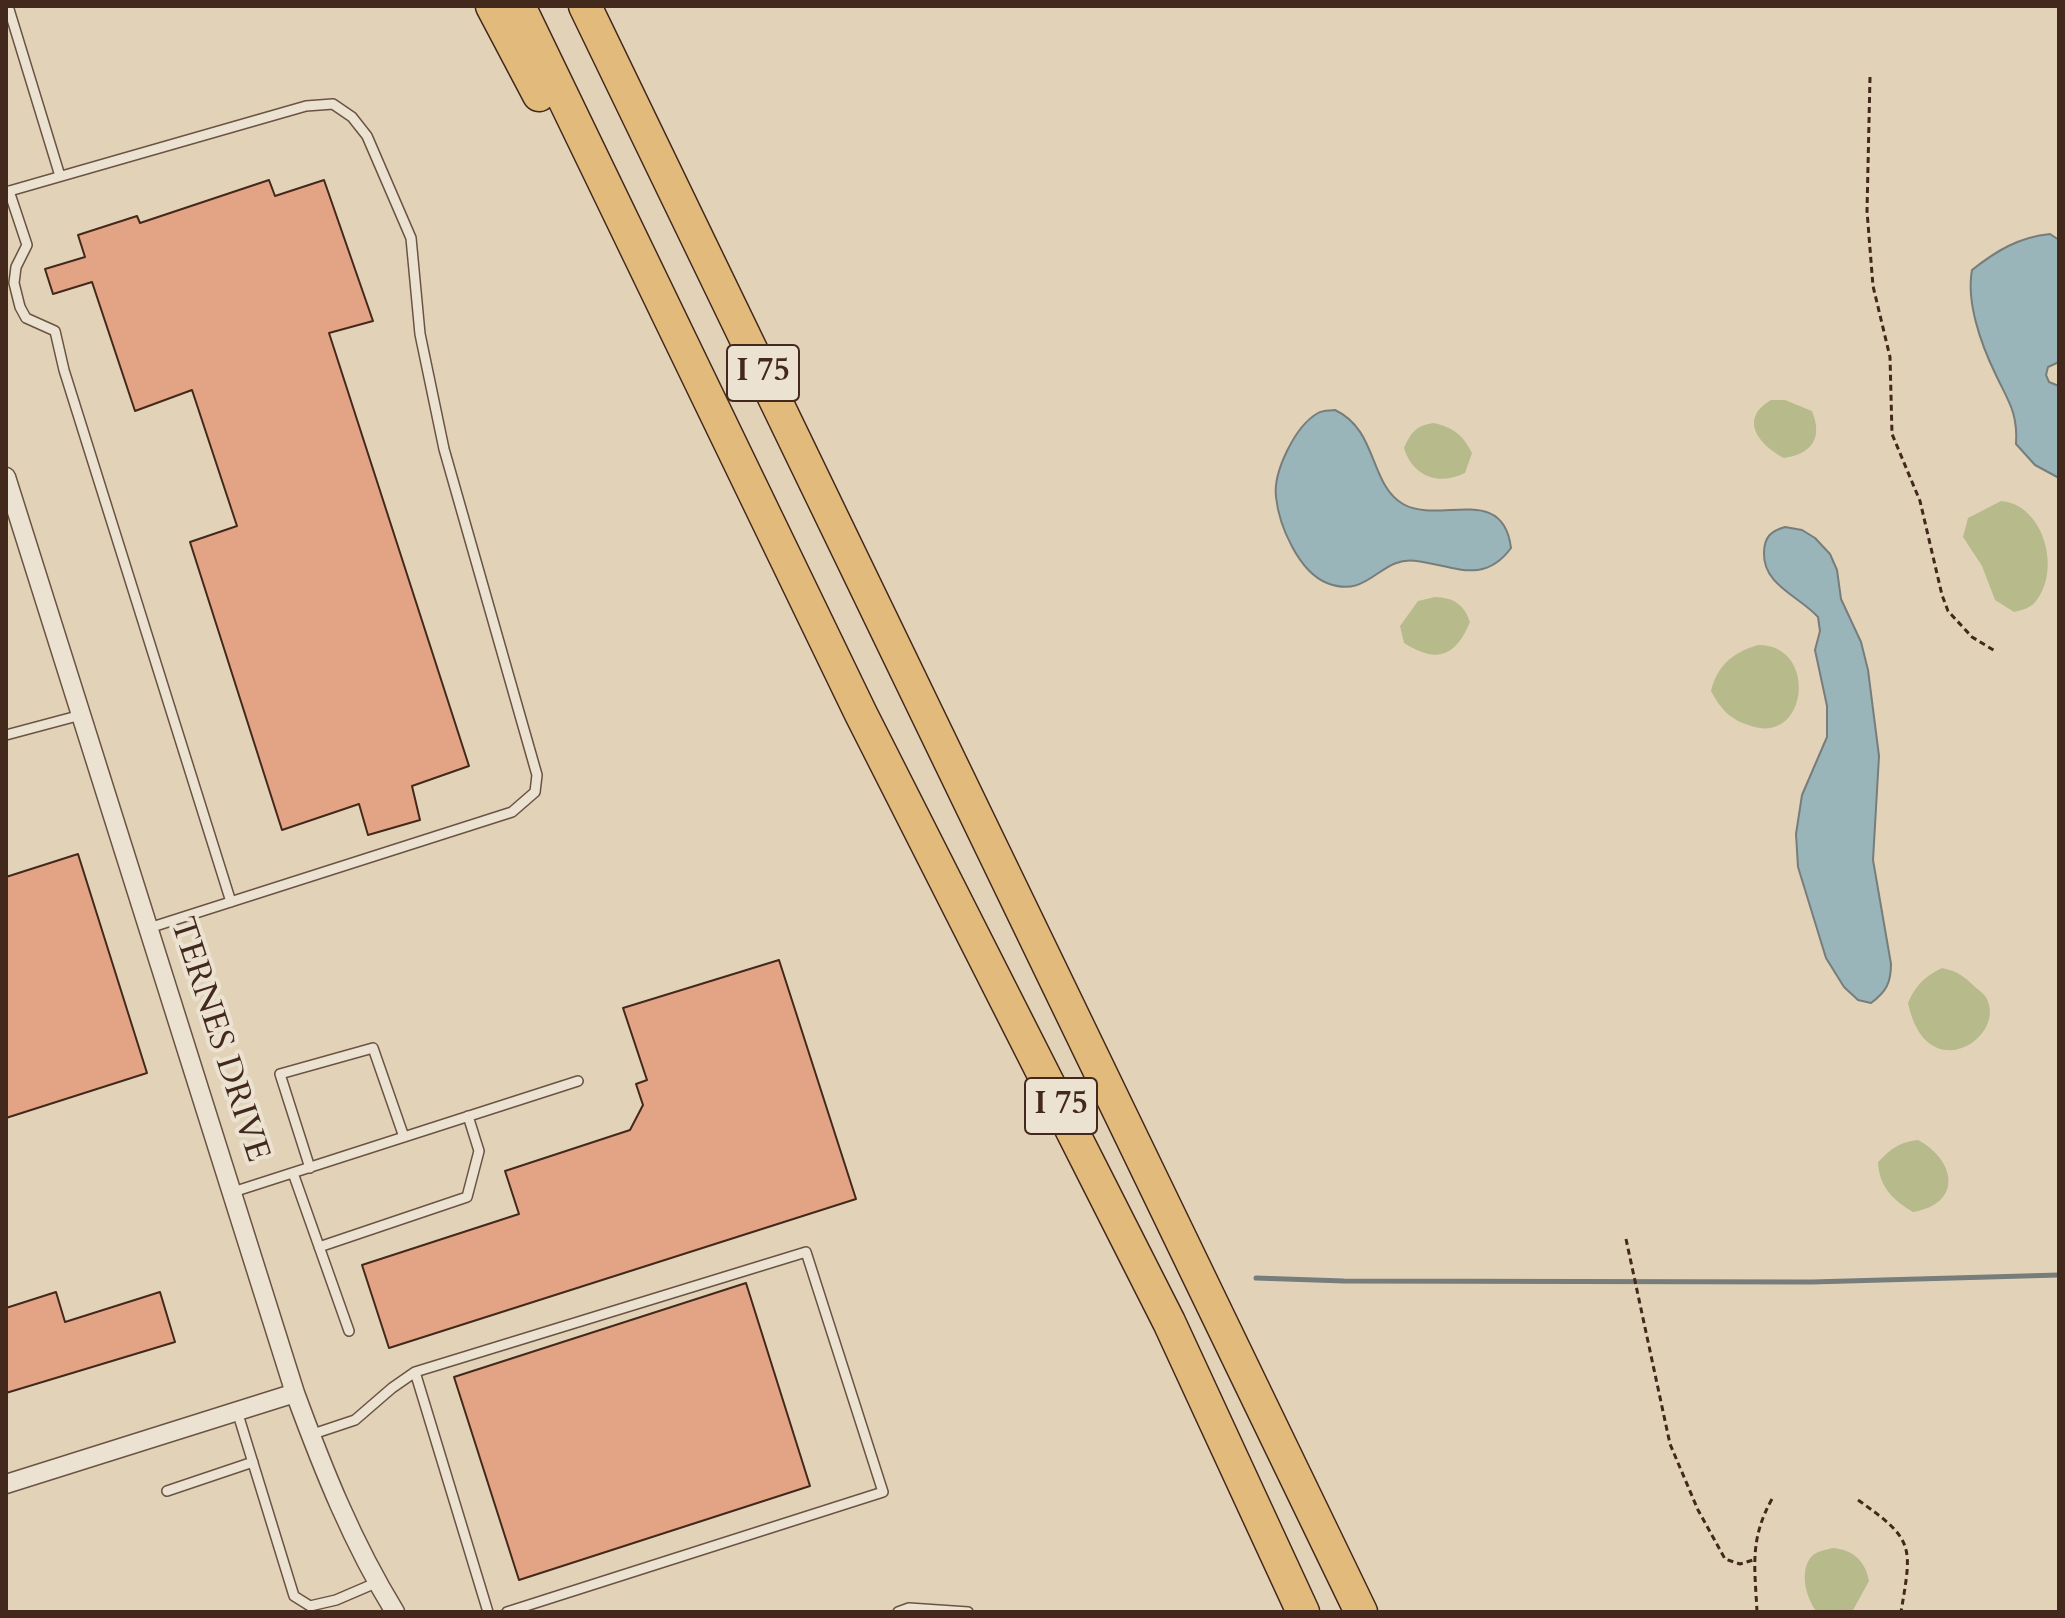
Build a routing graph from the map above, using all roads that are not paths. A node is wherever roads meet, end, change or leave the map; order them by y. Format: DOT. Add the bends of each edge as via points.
graph roads {
  1 [pos="8,6"];
  2 [pos="492,6"];
  3 [pos="519,6"];
  4 [pos="585,6"];
  5 [pos="593,6"];
  6 [pos="617,70"];
  7 [pos="60,176"];
  8 [pos="8,191"];
  9 [pos="698,375"];
  10 [pos="6,477"];
  11 [pos="81,715"];
  12 [pos="6,735"];
  13 [pos="231,902"];
  14 [pos="149,928"];
  15 [pos="578,1081"];
  16 [pos="468,1116"];
  17 [pos="404,1137"];
  18 [pos="310,1168"];
  19 [pos="293,1173"];
  20 [pos="233,1192"];
  21 [pos="319,1247"];
  22 [pos="349,1331"];
  23 [pos="415,1372"];
  24 [pos="295,1393"];
  25 [pos="237,1411"];
  26 [pos="310,1435"];
  27 [pos="253,1462"];
  28 [pos="6,1484"];
  29 [pos="167,1491"];
  30 [pos="378,1582"];
  31 [pos="395,1612"];
  32 [pos="488,1612"];
  33 [pos="507,1612"];
  34 [pos="898,1612"];
  35 [pos="968,1612"];
  36 [pos="1303,1612"];
  37 [pos="1361,1612"];
  1 -- 7 [label="lane"];
  2 -- 9 [label="highway" via="663,331"];
  3 -- 9 [label="highway, I 75"];
  4 -- 6 [label="highway, I 75"];
  5 -- 6 [label="highway"];
  6 -- 37 [label="highway, I 75"];
  7 -- 8 [label="lane"];
  7 -- 13 [label="lane" via="255,119 333,104 367,136 411,238 420,334 444,449 537,775 535,792 512,812"];
  8 -- 13 [label="lane" via="27,245 14,283 20,307 26,318 55,331"];
  9 -- 36 [label="highway, I 75" via="861,714 1169,1322"];
  10 -- 11 [label="street, TERNES DRIVE"];
  11 -- 12 [label="lane"];
  11 -- 14 [label="street, TERNES DRIVE"];
  13 -- 14 [label="lane"];
  14 -- 20 [label="street, TERNES DRIVE"];
  15 -- 16 [label="lane"];
  16 -- 17 [label="lane"];
  16 -- 21 [label="lane" via="479,1151 467,1197"];
  17 -- 18 [label="lane"];
  17 -- 18 [label="lane" via="373,1048 280,1074"];
  18 -- 19 [label="lane"];
  19 -- 20 [label="lane"];
  19 -- 21 [label="lane"];
  20 -- 24 [label="street, TERNES DRIVE"];
  21 -- 22 [label="lane"];
  23 -- 26 [label="lane" via="355,1420"];
  23 -- 32 [label="lane"];
  23 -- 33 [label="lane" via="806,1252 883,1492"];
  24 -- 25 [label="street"];
  24 -- 26 [label="street, TERNES DRIVE"];
  25 -- 27 [label="lane"];
  25 -- 28 [label="street"];
  26 -- 30 [label="street, TERNES DRIVE" via="350,1534"];
  27 -- 29 [label="lane"];
  27 -- 30 [label="lane" via="294,1596 310,1606"];
  30 -- 31 [label="street, TERNES DRIVE"];
  34 -- 35 [label="lane"];
}
